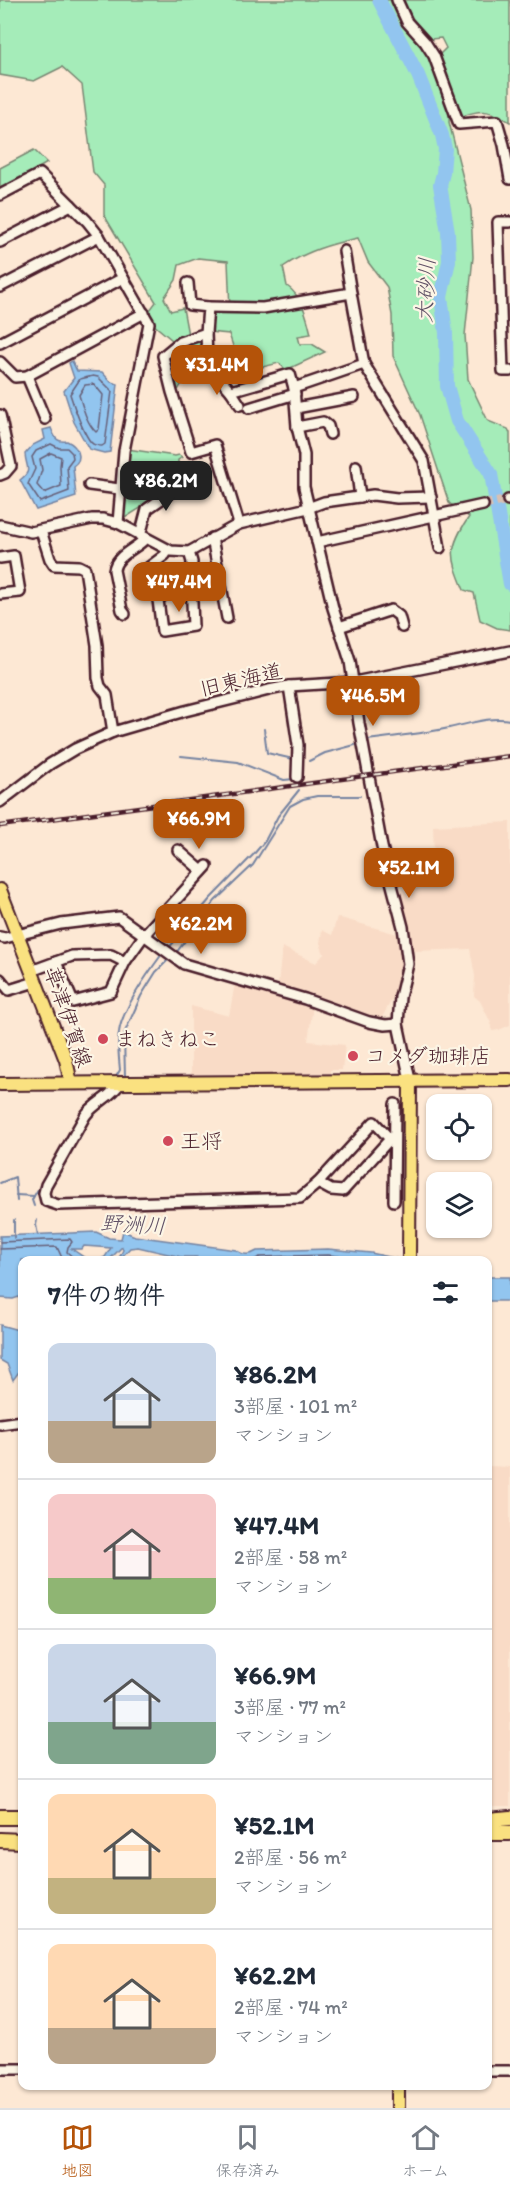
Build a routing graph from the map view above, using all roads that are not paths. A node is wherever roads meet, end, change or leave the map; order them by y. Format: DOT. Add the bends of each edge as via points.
graph roads {
  1 [pos="397,0"];
  2 [pos="510,173"];
  3 [pos="0,195"];
  4 [pos="71,205"];
  5 [pos="510,222"];
  6 [pos="99,236"];
  7 [pos="0,242"];
  8 [pos="344,251"];
  9 [pos="500,273"];
  10 [pos="510,273"];
  11 [pos="123,278"];
  12 [pos="188,283"];
  13 [pos="0,287"];
  14 [pos="351,293"];
  15 [pos="208,307"];
  16 [pos="144,313"];
  17 [pos="206,333"];
  18 [pos="0,343"];
  19 [pos="0,362"];
  20 [pos="364,364"];
  21 [pos="510,371"];
  22 [pos="27,376"];
  23 [pos="231,391"];
  24 [pos="294,391"];
  25 [pos="354,397"];
  26 [pos="296,408"];
  27 [pos="0,415"];
  28 [pos="45,419"];
  29 [pos="297,427"];
  30 [pos="330,434"];
  31 [pos="356,466"];
  32 [pos="0,475"];
  33 [pos="183,484"];
  34 [pos="89,485"];
  35 [pos="120,489"];
  36 [pos="360,497"];
  37 [pos="431,497"];
  38 [pos="483,505"];
  39 [pos="308,508"];
  40 [pos="435,515"];
  41 [pos="118,524"];
  42 [pos="239,524"];
  43 [pos="0,525"];
  44 [pos="41,531"];
  45 [pos="143,537"];
  46 [pos="212,538"];
  47 [pos="317,542"];
  48 [pos="440,548"];
  49 [pos="168,550"];
  50 [pos="189,552"];
  51 [pos="0,558"];
  52 [pos="149,567"];
  53 [pos="191,579"];
  54 [pos="0,594"];
  55 [pos="125,614"];
  56 [pos="227,618"];
  57 [pos="339,627"];
  58 [pos="402,627"];
  59 [pos="510,651"];
  60 [pos="354,682"];
  61 [pos="289,686"];
  62 [pos="113,732"];
  63 [pos="297,777"];
  64 [pos="0,802"];
  65 [pos="178,850"];
  66 [pos="0,890"];
  67 [pos="17,934"];
  68 [pos="145,934"];
  69 [pos="0,938"];
  70 [pos="56,962"];
  71 [pos="125,962"];
  72 [pos="33,976"];
  73 [pos="0,979"];
  74 [pos="398,1024"];
  75 [pos="410,1080"];
  76 [pos="510,1080"];
  77 [pos="121,1082"];
  78 [pos="71,1083"];
  79 [pos="0,1084"];
  80 [pos="395,1104"];
  81 [pos="393,1139"];
  82 [pos="410,1139"];
  83 [pos="318,1183"];
  84 [pos="394,1201"];
  85 [pos="409,1256"];
  86 [pos="18,1422"];
  87 [pos="0,1424"];
  88 [pos="0,1817"];
  89 [pos="18,1817"];
  90 [pos="510,1818"];
  91 [pos="492,1820"];
  92 [pos="492,1833"];
  93 [pos="510,1833"];
  94 [pos="0,1840"];
  95 [pos="18,1841"];
  96 [pos="0,2069"];
  97 [pos="18,2069"];
  98 [pos="492,2071"];
  99 [pos="510,2071"];
  100 [pos="398,2090"];
  101 [pos="398,2108"];
  1 -- 2 [label="street" via="407,22 434,56 459,124 497,121"];
  3 -- 4 [label="street" via="40,174"];
  4 -- 6 [label="street"];
  4 -- 7 [label="street"];
  5 -- 9 [label="street" via="498,222"];
  6 -- 11 [label="street"];
  6 -- 13 [label="street"];
  8 -- 14 [label="street"];
  9 -- 10 [label="street"];
  9 -- 21 [label="street" via="503,371"];
  11 -- 16 [label="street"];
  11 -- 18 [label="street"];
  12 -- 15 [label="street" via="190,305"];
  14 -- 15 [label="street" via="263,309"];
  14 -- 20 [label="street"];
  15 -- 17 [label="street"];
  16 -- 22 [label="street"];
  16 -- 35 [label="street" via="149,323"];
  17 -- 23 [label="street" via="207,358"];
  17 -- 42 [label="street" via="180,342 164,356 192,452 215,446"];
  19 -- 22 [label="street" via="15,377"];
  20 -- 24 [label="street"];
  20 -- 37 [label="street" via="424,461"];
  22 -- 28 [label="street"];
  23 -- 24 [label="street" via="244,407"];
  23 -- 24 [label="street" via="290,374"];
  24 -- 26 [label="street"];
  25 -- 26 [label="street"];
  26 -- 29 [label="street"];
  27 -- 32 [label="street" via="11,465"];
  29 -- 30 [label="street" via="323,422"];
  29 -- 39 [label="street" via="304,455"];
  31 -- 36 [label="street"];
  33 -- 45 [label="street" via="147,509"];
  34 -- 35 [label="street"];
  35 -- 41 [label="street"];
  36 -- 37 [label="street"];
  36 -- 39 [label="street"];
  37 -- 40 [label="street"];
  38 -- 40 [label="street"];
  39 -- 42 [label="street"];
  39 -- 47 [label="street"];
  40 -- 47 [label="street"];
  40 -- 48 [label="street"];
  41 -- 44 [label="street" via="92,519"];
  41 -- 45 [label="street"];
  42 -- 46 [label="street"];
  43 -- 44 [label="street"];
  44 -- 62 [label="street" via="54,565 85,569 98,678 107,695"];
  45 -- 49 [label="street"];
  45 -- 55 [label="street" via="137,547 115,564"];
  46 -- 50 [label="street"];
  46 -- 56 [label="street"];
  47 -- 57 [label="street"];
  49 -- 50 [label="street"];
  49 -- 52 [label="street"];
  50 -- 53 [label="street"];
  51 -- 54 [label="street" via="14,556 20,592"];
  53 -- 53 [label="street" via="193,626 162,631 158,600 183,579"];
  57 -- 58 [label="street" via="391,610 399,616"];
  57 -- 60 [label="street"];
  59 -- 60 [label="street, 旧東海道"];
  60 -- 61 [label="street, 旧東海道"];
  60 -- 74 [label="street" via="382,847 406,946 408,964"];
  61 -- 62 [label="street, 旧東海道"];
  61 -- 63 [label="street" via="298,745"];
  62 -- 64 [label="street, 旧東海道" via="50,764"];
  65 -- 68 [label="street" via="205,869"];
  66 -- 67 [label="main road, 草津伊賀線"];
  67 -- 68 [label="street" via="119,917"];
  67 -- 69 [label="street"];
  67 -- 72 [label="main road, 草津伊賀線"];
  68 -- 71 [label="street"];
  68 -- 74 [label="street" via="183,964 369,1022"];
  70 -- 71 [label="street" via="72,956 111,955"];
  70 -- 71 [label="street" via="73,1002 111,992"];
  70 -- 72 [label="street"];
  72 -- 73 [label="street" via="9,990"];
  72 -- 78 [label="main road, 草津伊賀線"];
  74 -- 75 [label="street"];
  75 -- 76 [label="main road, 草津伊賀線"];
  75 -- 77 [label="main road, 草津伊賀線"];
  75 -- 82 [label="main road"];
  77 -- 78 [label="main road, 草津伊賀線"];
  77 -- 83 [label="street" via="85,1116 46,1185 46,1201 58,1206 300,1198"];
  78 -- 79 [label="main road"];
  80 -- 81 [label="street"];
  81 -- 82 [label="street"];
  81 -- 83 [label="street" via="343,1191"];
  81 -- 83 [label="street" via="374,1122"];
  81 -- 84 [label="street"];
  82 -- 85 [label="main road"];
  86 -- 87 [label="street"];
  88 -- 89 [label="highway"];
  90 -- 91 [label="highway"];
  92 -- 93 [label="highway"];
  94 -- 95 [label="highway"];
  96 -- 97 [label="street"];
  98 -- 99 [label="street"];
  100 -- 101 [label="main road"];
}
